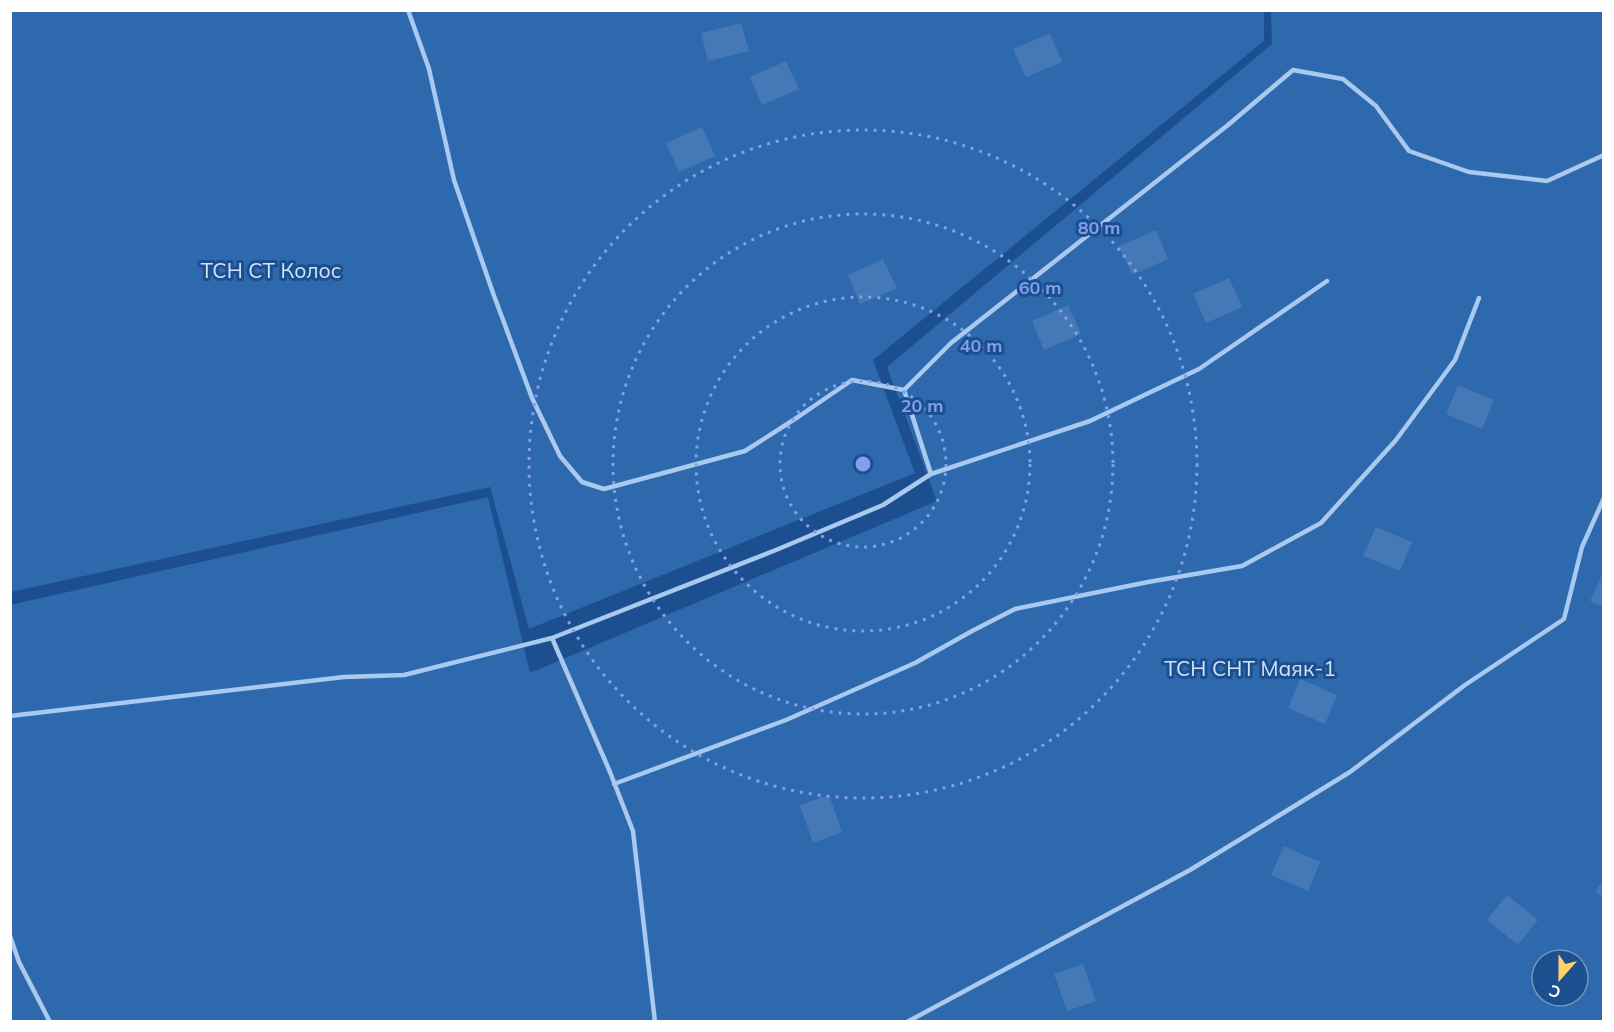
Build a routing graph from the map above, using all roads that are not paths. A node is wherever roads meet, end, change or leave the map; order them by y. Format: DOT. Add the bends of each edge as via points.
graph roads {
  1 [pos="408,10"];
  2 [pos="1604,155"];
  3 [pos="1327,281"];
  4 [pos="1479,298"];
  5 [pos="904,390"];
  6 [pos="931,474"];
  7 [pos="1604,498"];
  8 [pos="552,638"];
  9 [pos="10,716"];
  10 [pos="614,784"];
  11 [pos="10,936"];
  12 [pos="50,1022"];
  13 [pos="655,1022"];
  14 [pos="908,1022"];
  1 -- 5 [label="lane" via="429,69 454,180 493,293 532,398 560,456 582,482 604,489 746,451 852,380"];
  2 -- 5 [label="lane" via="1547,181 1469,172 1409,151 1376,106 1343,79 1293,70 951,343"];
  3 -- 6 [label="lane" via="1199,369 1090,421"];
  4 -- 10 [label="lane" via="1455,360 1396,440 1321,523 1242,566 1015,609 915,663 786,720"];
  5 -- 6 [label="lane"];
  6 -- 8 [label="lane" via="883,505"];
  7 -- 14 [label="lane" via="1582,548 1564,619 1465,685 1350,772 1190,870"];
  8 -- 9 [label="lane" via="404,675 344,677"];
  8 -- 10 [label="lane"];
  10 -- 13 [label="lane" via="633,831"];
  11 -- 12 [label="lane"];
}
